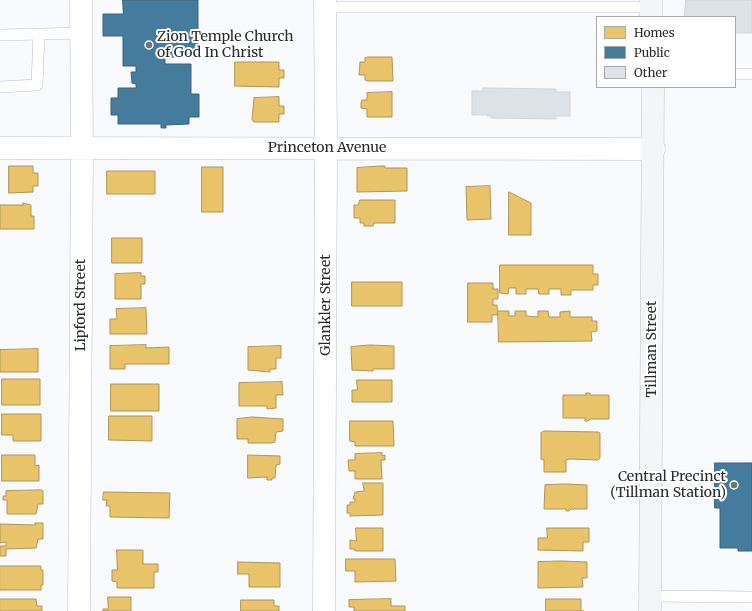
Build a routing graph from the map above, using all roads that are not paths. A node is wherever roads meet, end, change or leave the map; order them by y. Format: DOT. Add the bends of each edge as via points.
graph roads {
  1 [pos="81,0"];
  2 [pos="325,3"];
  3 [pos="602,4"];
  4 [pos="651,8"];
  5 [pos="81,33"];
  6 [pos="39,34"];
  7 [pos="0,35"];
  8 [pos="736,74"];
  9 [pos="752,74"];
  10 [pos="0,88"];
  11 [pos="653,88"];
  12 [pos="0,148"];
  13 [pos="82,148"];
  14 [pos="326,148"];
  15 [pos="654,149"];
  16 [pos="752,598"];
  17 [pos="651,603"];
  18 [pos="79,611"];
  19 [pos="324,611"];
  1 -- 5 [label="street, Lipford Street"];
  2 -- 3 [label="lane"];
  2 -- 14 [label="street, Glankler Street"];
  3 -- 4 [label="lane"];
  5 -- 6 [label="lane"];
  5 -- 13 [label="street, Lipford Street"];
  6 -- 7 [label="lane"];
  6 -- 10 [label="lane" via="37,85"];
  8 -- 9 [label="lane"];
  11 -- 15 [label="main road, Tillman Street"];
  12 -- 13 [label="street, Princeton Avenue"];
  13 -- 14 [label="street, Princeton Avenue"];
  13 -- 18 [label="street, Lipford Street"];
  14 -- 15 [label="street, Princeton Avenue"];
  14 -- 19 [label="street, Glankler Street"];
  15 -- 17 [label="main road, Tillman Street"];
  16 -- 17 [label="lane"];
}
